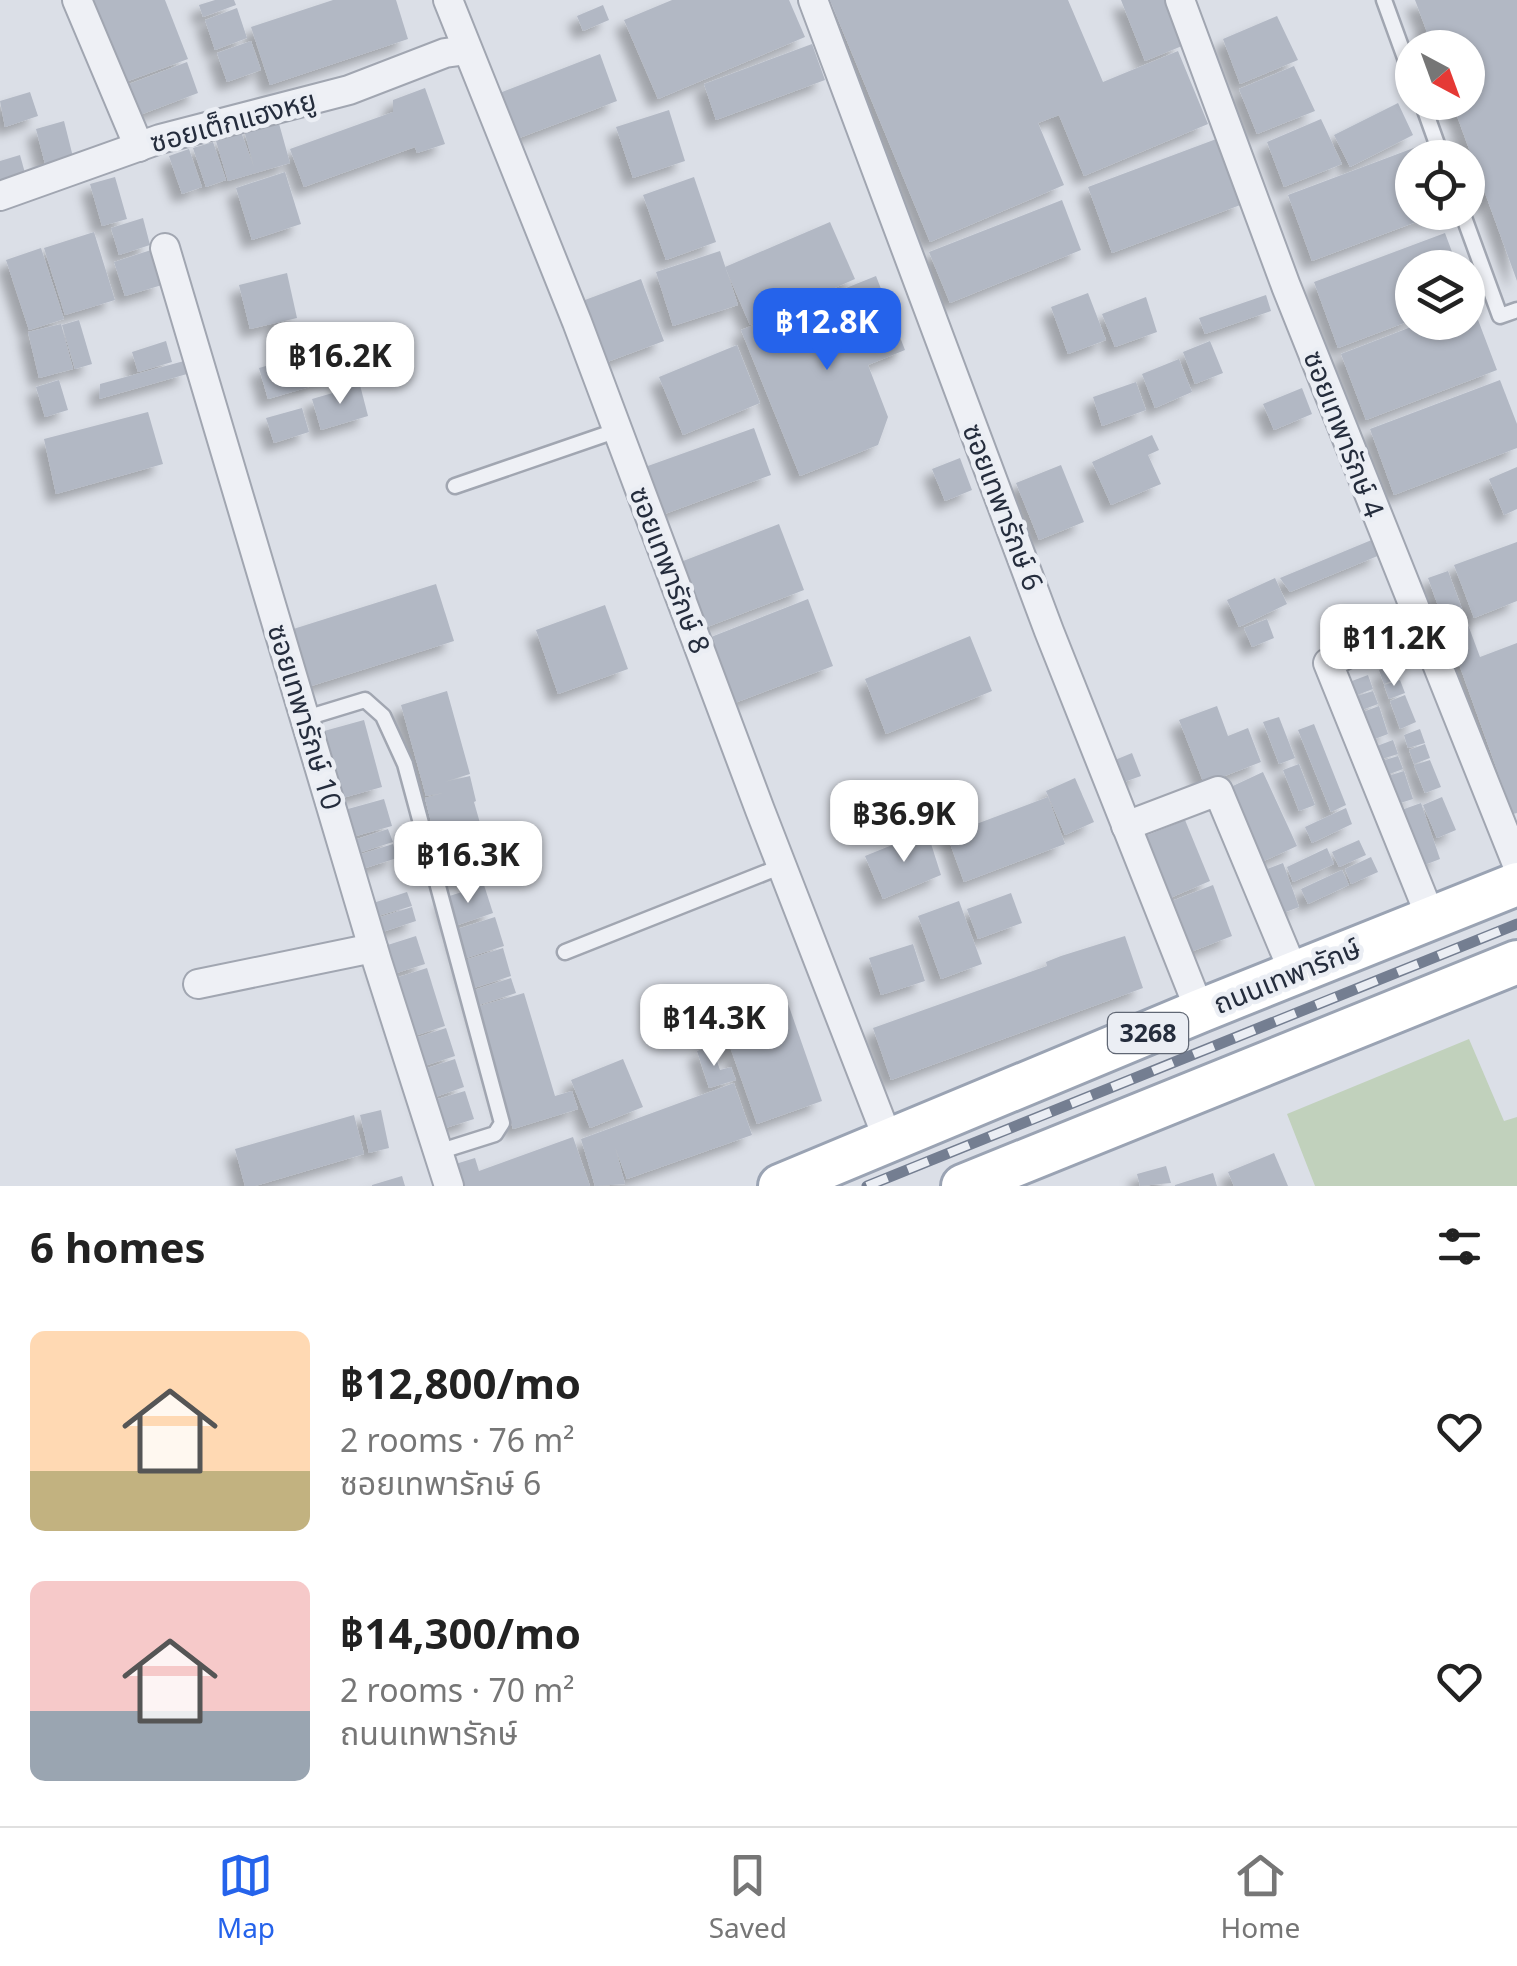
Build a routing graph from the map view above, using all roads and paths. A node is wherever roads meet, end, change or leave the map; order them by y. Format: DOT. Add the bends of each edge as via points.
graph roads {
  1 [pos="78,0"];
  2 [pos="448,0"];
  3 [pos="813,0"];
  4 [pos="1180,0"];
  5 [pos="1384,0"];
  6 [pos="1395,30"];
  7 [pos="467,50"];
  8 [pos="138,147"];
  9 [pos="0,196"];
  10 [pos="1469,230"];
  11 [pos="165,248"];
  12 [pos="1517,310"];
  13 [pos="618,430"];
  14 [pos="455,486"];
  15 [pos="1418,620"];
  16 [pos="306,718"];
  17 [pos="1126,826"];
  18 [pos="1517,864"];
  19 [pos="782,866"];
  20 [pos="1517,884"];
  21 [pos="1431,918"];
  22 [pos="373,948"];
  23 [pos="565,952"];
  24 [pos="1517,962"];
  25 [pos="1294,973"];
  26 [pos="198,984"];
  27 [pos="1200,1011"];
  28 [pos="889,1142"];
  29 [pos="438,1152"];
  30 [pos="449,1186"];
  31 [pos="780,1186"];
  32 [pos="963,1186"];
  1 -- 8 [label="street"];
  2 -- 7 [label="street, ซอยเทพารักษ์ 8"];
  3 -- 17 [label="street, ซอยเทพารักษ์ 6"];
  4 -- 15 [label="street, ซอยเทพารักษ์ 4"];
  5 -- 6 [label="lane"];
  7 -- 8 [label="street, ซอยเต็กแฮงหยู"];
  7 -- 13 [label="street, ซอยเทพารักษ์ 8"];
  8 -- 9 [label="street, ซอยเต็กแฮงหยู"];
  10 -- 12 [label="lane" via="1500,316"];
  11 -- 16 [label="street, ซอยเทพารักษ์ 10"];
  13 -- 14 [label="lane"];
  13 -- 19 [label="street, ซอยเทพารักษ์ 8"];
  15 -- 18 [label="street, ซอยเทพารักษ์ 4"];
  15 -- 21 [label="street" via="1328,662"];
  16 -- 22 [label="street, ซอยเทพารักษ์ 10"];
  16 -- 29 [label="lane" via="364,700 384,716 405,764 502,1122 495,1134"];
  17 -- 25 [label="street" via="1218,791"];
  17 -- 27 [label="street, ซอยเทพารักษ์ 6"];
  19 -- 23 [label="lane"];
  19 -- 28 [label="street, ซอยเทพารักษ์ 8"];
  20 -- 21 [label="main road, ถนนเทพารักษ์ / 3268"];
  21 -- 25 [label="main road, ถนนเทพารักษ์ / 3268"];
  22 -- 26 [label="street"];
  22 -- 29 [label="street, ซอยเทพารักษ์ 10"];
  24 -- 32 [label="main road, 3268"];
  25 -- 27 [label="main road, ถนนเทพารักษ์ / 3268"];
  27 -- 28 [label="main road, ถนนเทพารักษ์ / 3268"];
  28 -- 31 [label="main road, ถนนเทพารักษ์ / 3268"];
  29 -- 30 [label="street, ซอยเทพารักษ์ 10"];
}
